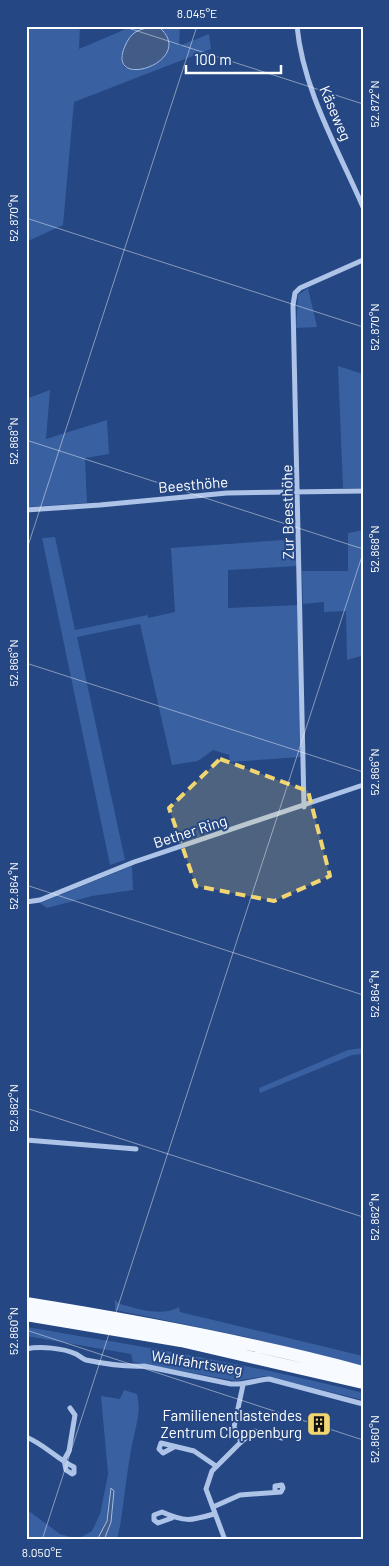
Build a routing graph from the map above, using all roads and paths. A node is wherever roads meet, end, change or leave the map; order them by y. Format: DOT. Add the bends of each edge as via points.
graph roads {
  1 [pos="296,26"];
  2 [pos="363,207"];
  3 [pos="363,260"];
  4 [pos="363,491"];
  5 [pos="299,492"];
  6 [pos="26,510"];
  7 [pos="363,786"];
  8 [pos="304,807"];
  9 [pos="26,902"];
  10 [pos="26,1140"];
  11 [pos="136,1149"];
  12 [pos="26,1304"];
  13 [pos="26,1315"];
  14 [pos="26,1349"];
  15 [pos="363,1372"];
  16 [pos="363,1382"];
  17 [pos="243,1385"];
  18 [pos="363,1404"];
  19 [pos="70,1408"];
  20 [pos="28,1438"];
  21 [pos="282,1438"];
  22 [pos="241,1442"];
  23 [pos="26,1444"];
  24 [pos="174,1447"];
  25 [pos="216,1466"];
  26 [pos="275,1491"];
  27 [pos="213,1507"];
  28 [pos="214,1514"];
  29 [pos="172,1518"];
  30 [pos="225,1540"];
  1 -- 2 [label="street, Käseweg" via="299,51 310,86"];
  3 -- 5 [label="street, Zur Beesthöhe" via="295,293"];
  4 -- 5 [label="street, Beesthöhe"];
  5 -- 6 [label="street, Beesthöhe" via="226,493"];
  5 -- 8 [label="street, Zur Beesthöhe"];
  7 -- 8 [label="street, Bether Ring"];
  8 -- 9 [label="street, Bether Ring" via="134,862 40,900"];
  10 -- 11 [label="street"];
  12 -- 15 [label="highway" via="165,1328"];
  13 -- 16 [label="highway" via="181,1341"];
  14 -- 17 [label="street, Wallfahrtsweg" via="36,1347 74,1353 91,1361 144,1366"];
  17 -- 18 [label="street, Wallfahrtsweg" via="269,1379"];
  17 -- 22 [label="street" via="234,1427"];
  19 -- 20 [label="street" via="75,1415 64,1460"];
  20 -- 23 [label="street"];
  21 -- 22 [label="street" via="254,1431"];
  22 -- 25 [label="street"];
  24 -- 25 [label="street" via="194,1451"];
  25 -- 27 [label="street" via="206,1489"];
  26 -- 27 [label="street" via="240,1495"];
  27 -- 28 [label="street"];
  28 -- 29 [label="street" via="192,1520"];
  28 -- 30 [label="street"];
}
